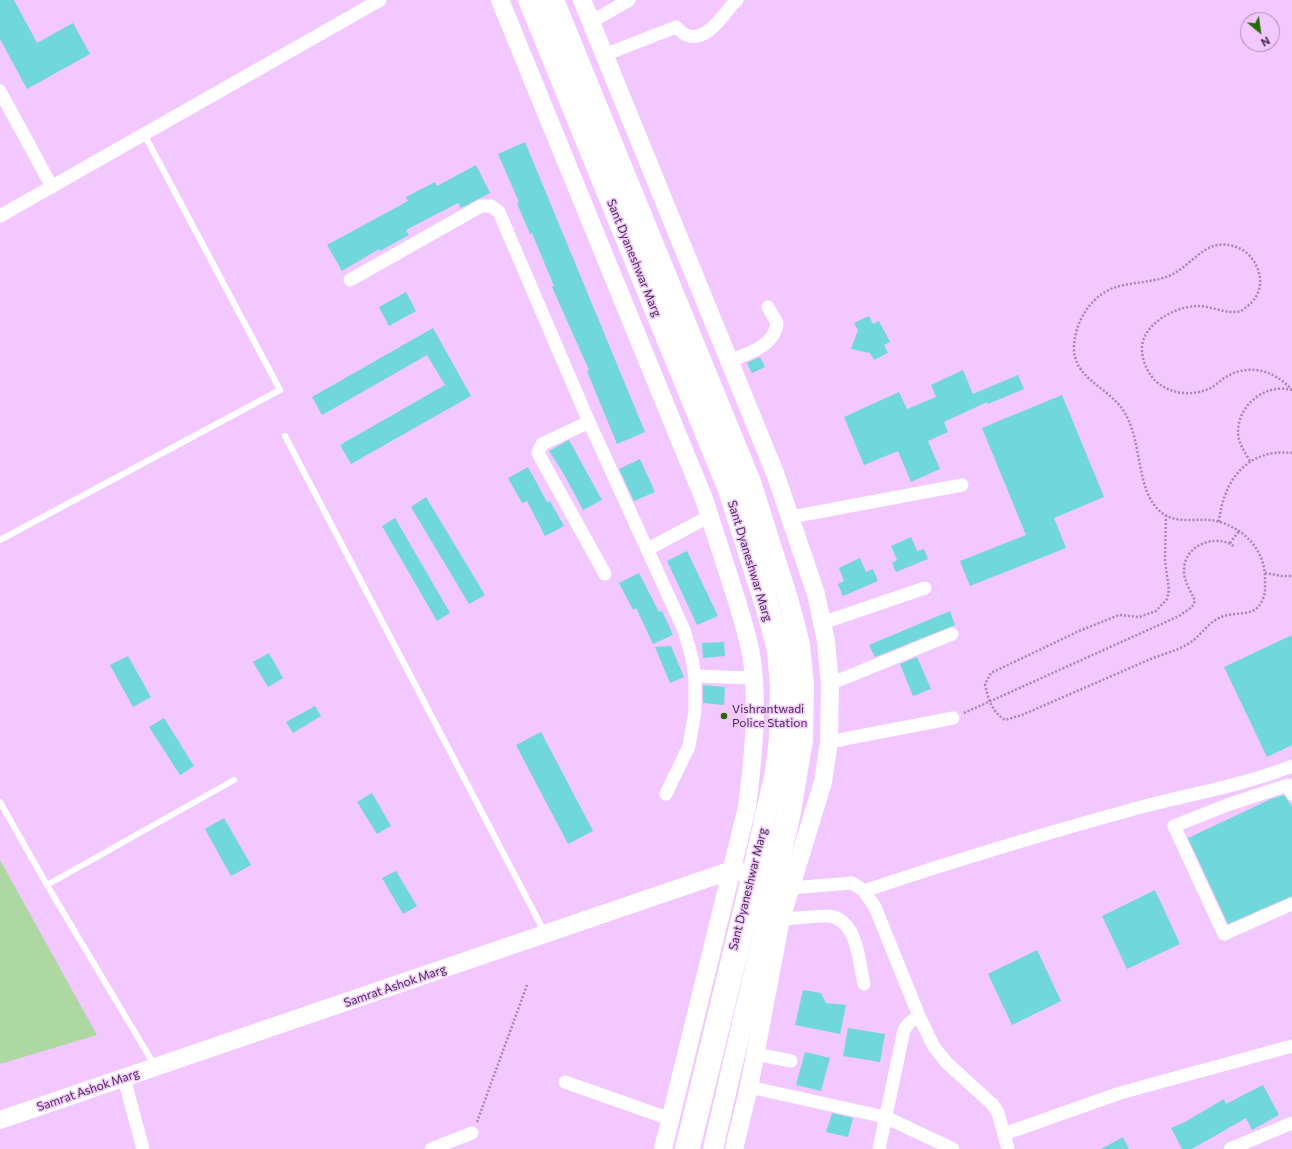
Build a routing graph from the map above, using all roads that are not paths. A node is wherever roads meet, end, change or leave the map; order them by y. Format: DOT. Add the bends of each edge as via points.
graph roads {
  1 [pos="380,0"];
  2 [pos="500,0"];
  3 [pos="528,0"];
  4 [pos="541,0"];
  5 [pos="554,0"];
  6 [pos="582,0"];
  7 [pos="629,0"];
  8 [pos="737,0"];
  9 [pos="591,22"];
  10 [pos="604,55"];
  11 [pos="0,91"];
  12 [pos="144,134"];
  13 [pos="52,187"];
  14 [pos="0,216"];
  15 [pos="350,280"];
  16 [pos="768,307"];
  17 [pos="730,361"];
  18 [pos="588,422"];
  19 [pos="285,436"];
  20 [pos="962,485"];
  21 [pos="710,516"];
  22 [pos="791,517"];
  23 [pos="0,540"];
  24 [pos="648,549"];
  25 [pos="605,574"];
  26 [pos="925,588"];
  27 [pos="822,623"];
  28 [pos="952,634"];
  29 [pos="695,676"];
  30 [pos="753,678"];
  31 [pos="830,684"];
  32 [pos="953,718"];
  33 [pos="829,742"];
  34 [pos="1292,766"];
  35 [pos="234,780"];
  36 [pos="1224,787"];
  37 [pos="666,794"];
  38 [pos="1292,794"];
  39 [pos="0,802"];
  40 [pos="1230,804"];
  41 [pos="732,870"];
  42 [pos="770,880"];
  43 [pos="48,885"];
  44 [pos="864,891"];
  45 [pos="1292,904"];
  46 [pos="781,919"];
  47 [pos="546,934"];
  48 [pos="864,984"];
  49 [pos="919,1016"];
  50 [pos="1292,1046"];
  51 [pos="755,1054"];
  52 [pos="791,1061"];
  53 [pos="156,1067"];
  54 [pos="124,1078"];
  55 [pos="565,1082"];
  56 [pos="749,1087"];
  57 [pos="885,1117"];
  58 [pos="670,1119"];
  59 [pos="0,1120"];
  60 [pos="1292,1123"];
  61 [pos="472,1133"];
  62 [pos="1004,1134"];
  63 [pos="143,1149"];
  64 [pos="431,1149"];
  65 [pos="663,1149"];
  66 [pos="685,1149"];
  67 [pos="697,1149"];
  68 [pos="713,1149"];
  69 [pos="734,1149"];
  70 [pos="879,1149"];
  71 [pos="953,1149"];
  72 [pos="1008,1149"];
  73 [pos="1230,1149"];
  1 -- 12 [label="street"];
  2 -- 21 [label="street"];
  3 -- 42 [label="main road, Sant Dyaneshwar Marg" via="728,490 766,609 777,650 780,686 779,738 767,812"];
  4 -- 42 [label="lane" via="740,486 788,648 792,686 791,739"];
  5 -- 42 [label="main road, Sant Dyaneshwar Marg" via="751,482 800,645 804,686 803,740 792,810"];
  6 -- 9 [label="street"];
  7 -- 9 [label="street"];
  8 -- 10 [label="street" via="714,27 696,36 688,36 676,28"];
  9 -- 10 [label="street"];
  10 -- 17 [label="street"];
  11 -- 13 [label="street"];
  12 -- 13 [label="street"];
  12 -- 23 [label="lane" via="280,390"];
  13 -- 14 [label="street"];
  15 -- 18 [label="street" via="481,206 491,206 499,212"];
  16 -- 17 [label="street" via="777,323 773,336 766,344"];
  17 -- 22 [label="street"];
  18 -- 24 [label="street"];
  18 -- 25 [label="street" via="542,444 538,453"];
  19 -- 47 [label="lane"];
  20 -- 22 [label="street"];
  21 -- 24 [label="street"];
  21 -- 30 [label="street" via="751,654"];
  22 -- 27 [label="street" via="816,594"];
  24 -- 29 [label="street" via="684,630"];
  26 -- 27 [label="street"];
  27 -- 31 [label="street"];
  28 -- 31 [label="street"];
  29 -- 30 [label="street"];
  29 -- 37 [label="street" via="695,711 689,746"];
  30 -- 41 [label="street" via="752,770 747,807"];
  31 -- 33 [label="street"];
  32 -- 33 [label="street"];
  33 -- 42 [label="street" via="823,782"];
  34 -- 36 [label="street"];
  35 -- 43 [label="lane"];
  36 -- 40 [label="street"];
  36 -- 44 [label="street" via="1127,812 930,869"];
  38 -- 40 [label="street" via="1288,785"];
  39 -- 43 [label="lane"];
  40 -- 45 [label="street" via="1174,826 1224,934"];
  41 -- 42 [label="street"];
  41 -- 47 [label="street, Samrat Ashok Marg"];
  41 -- 58 [label="street"];
  42 -- 44 [label="street" via="852,883"];
  42 -- 46 [label="street"];
  42 -- 66 [label="main road, Sant Dyaneshwar Marg"];
  42 -- 67 [label="lane"];
  42 -- 68 [label="main road, Sant Dyaneshwar Marg"];
  43 -- 53 [label="lane"];
  44 -- 49 [label="street" via="875,907"];
  46 -- 48 [label="street" via="833,916 846,924 853,937"];
  46 -- 51 [label="street"];
  47 -- 53 [label="street, Samrat Ashok Marg"];
  49 -- 57 [label="street" via="904,1030"];
  49 -- 62 [label="street" via="940,1056 993,1105"];
  50 -- 62 [label="street" via="1120,1093"];
  51 -- 52 [label="street"];
  51 -- 56 [label="street"];
  53 -- 54 [label="street, Samrat Ashok Marg"];
  54 -- 59 [label="street, Samrat Ashok Marg"];
  54 -- 63 [label="street"];
  55 -- 58 [label="street"];
  56 -- 57 [label="street"];
  56 -- 69 [label="street"];
  57 -- 70 [label="street"];
  57 -- 71 [label="street"];
  58 -- 65 [label="street"];
  60 -- 73 [label="street"];
  61 -- 64 [label="street"];
  62 -- 72 [label="street"];
}
